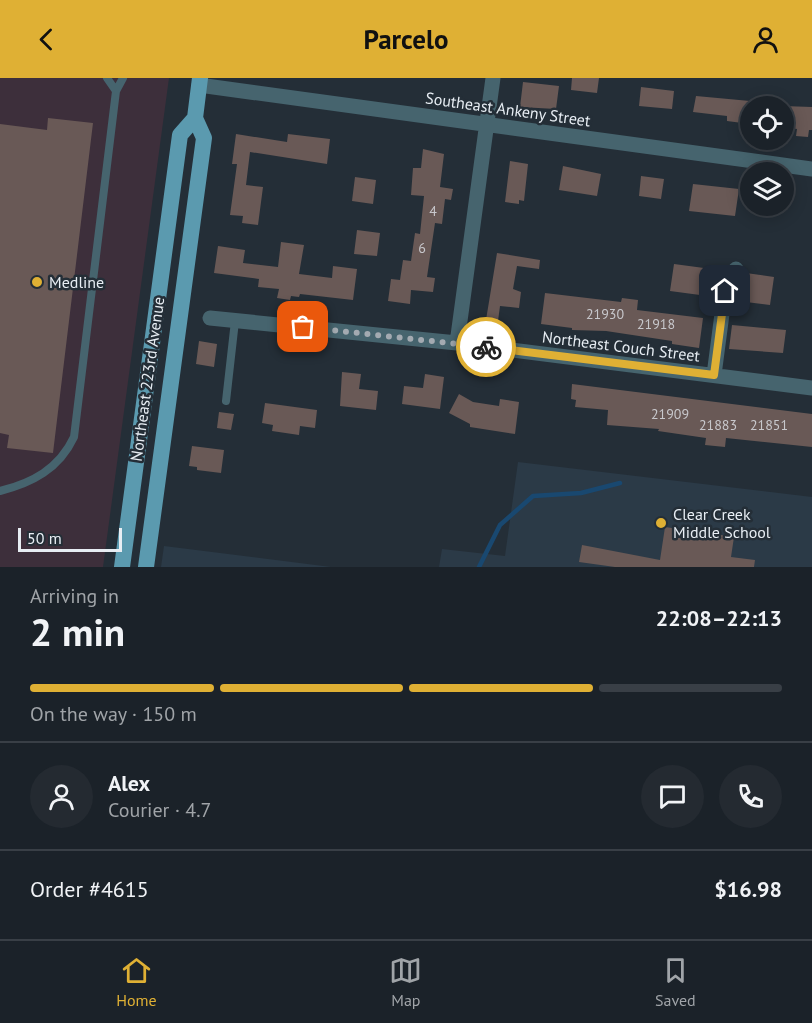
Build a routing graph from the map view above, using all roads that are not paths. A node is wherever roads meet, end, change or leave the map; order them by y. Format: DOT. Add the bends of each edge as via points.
graph roads {
  1 [pos="107,78"];
  2 [pos="123,78"];
  3 [pos="493,78"];
  4 [pos="200,82"];
  5 [pos="116,91"];
  6 [pos="195,118"];
  7 [pos="487,124"];
  8 [pos="812,169"];
  9 [pos="736,269"];
  10 [pos="210,318"];
  11 [pos="235,321"];
  12 [pos="457,344"];
  13 [pos="714,375"];
  14 [pos="812,388"];
  15 [pos="225,400"];
  16 [pos="0,491"];
  17 [pos="122,567"];
  18 [pos="146,567"];
  1 -- 5 [label="lane"];
  2 -- 5 [label="lane"];
  3 -- 7 [label="street"];
  4 -- 6 [label="main road"];
  4 -- 7 [label="street, Southeast Ankeny Street"];
  5 -- 16 [label="lane" via="74,437 68,451 42,475"];
  6 -- 17 [label="main road, Northeast 223rd Avenue" via="180,135"];
  6 -- 18 [label="main road, Northeast 223rd Avenue" via="204,138"];
  7 -- 8 [label="street, Southeast Ankeny Street"];
  7 -- 12 [label="street"];
  9 -- 13 [label="street" via="728,278 725,291"];
  10 -- 11 [label="street, Northeast Couch Street"];
  11 -- 12 [label="street, Northeast Couch Street"];
  11 -- 15 [label="lane"];
  12 -- 13 [label="street, Northeast Couch Street"];
  13 -- 14 [label="street, Northeast Couch Street"];
}
